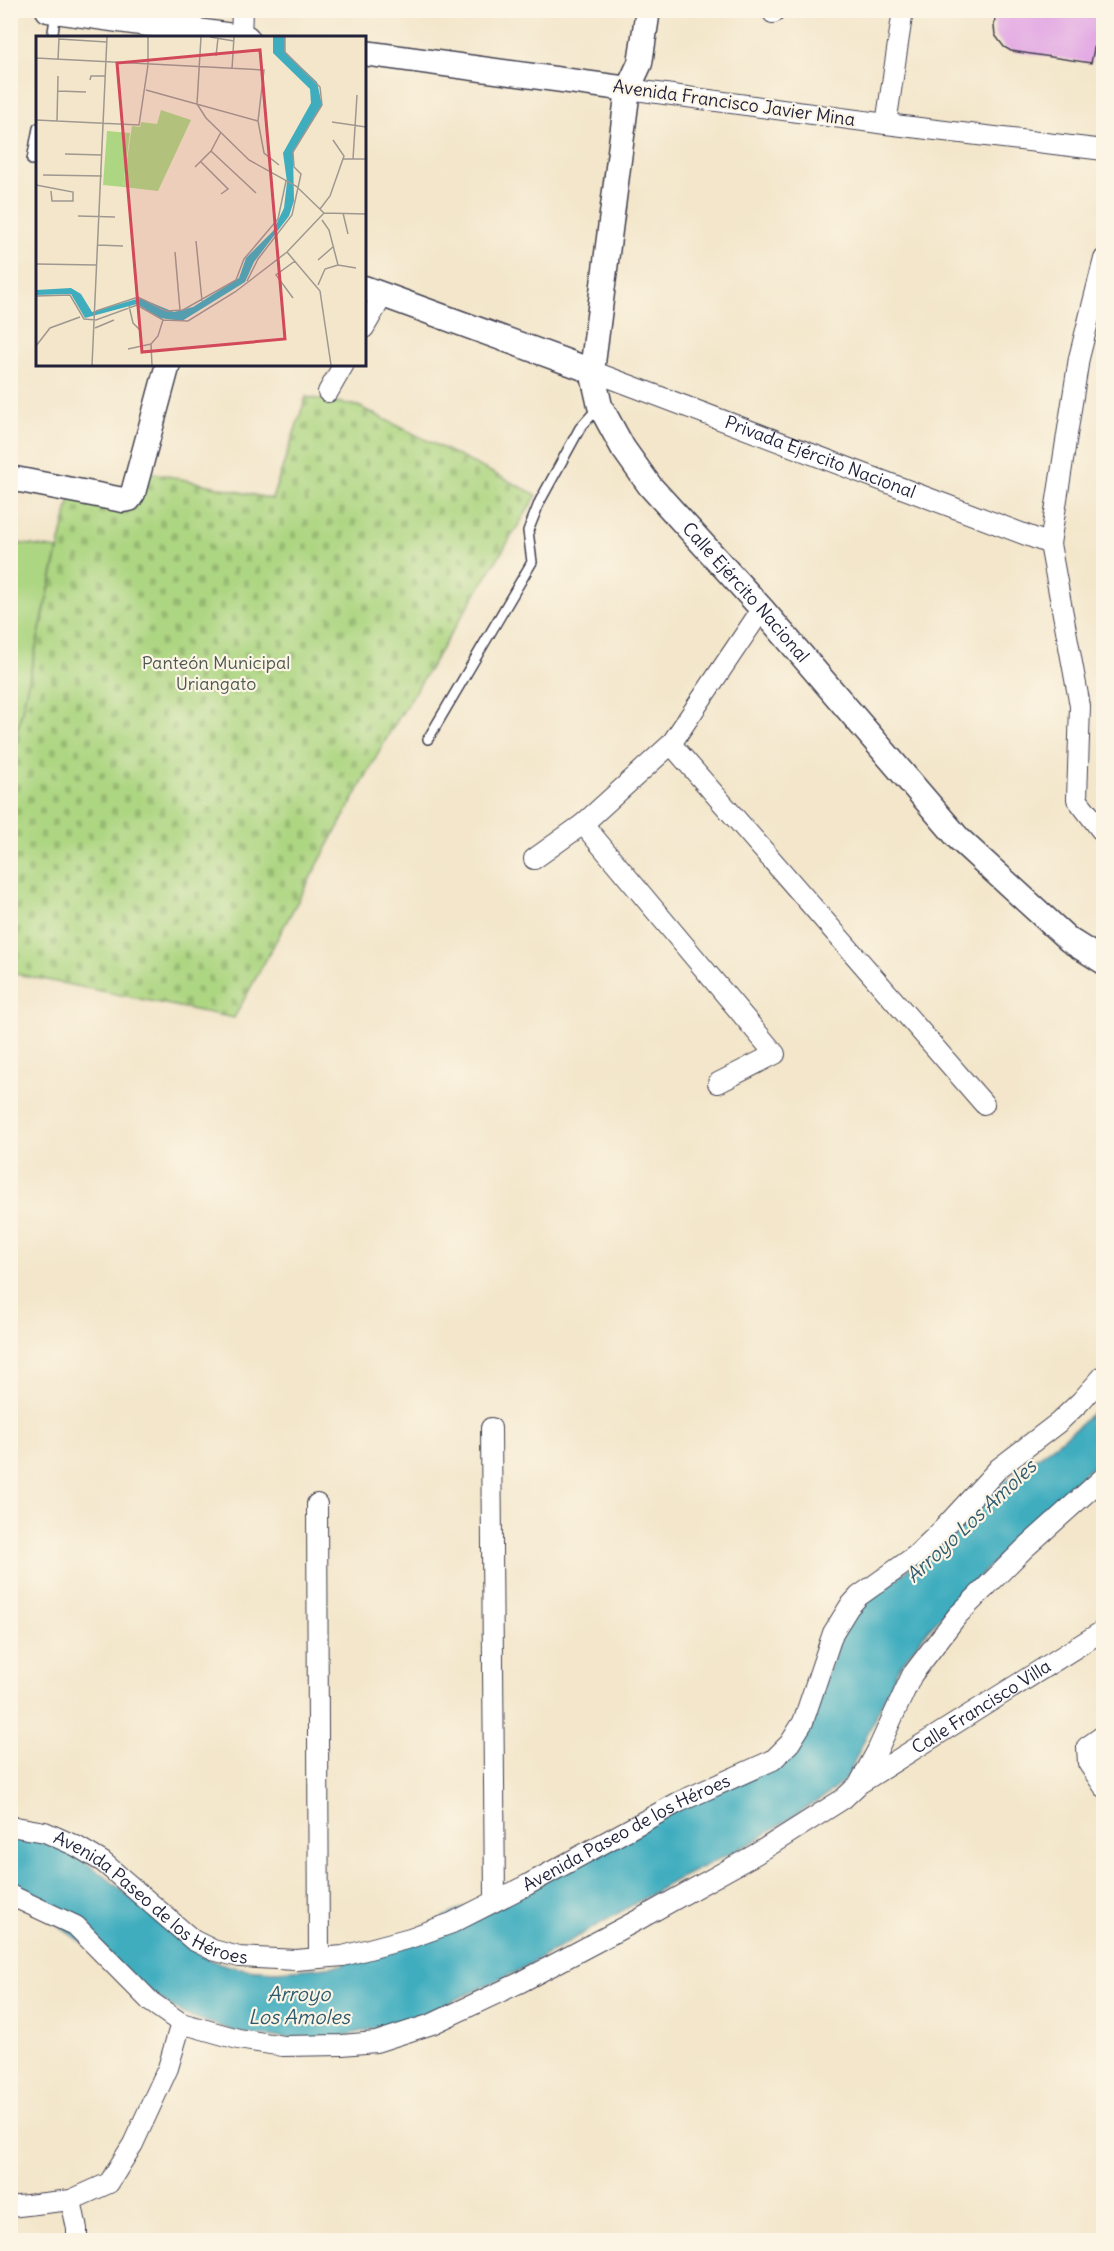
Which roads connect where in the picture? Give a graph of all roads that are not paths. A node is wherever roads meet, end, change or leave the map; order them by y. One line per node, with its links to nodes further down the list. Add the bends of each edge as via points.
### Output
1 (242, 10): 7 (street)
2 (648, 10): 9 (street, via 640,63)
3 (903, 10): 10 (street)
4 (52, 11): 5 (lane); 6 (street)
5 (52, 36)
6 (236, 36)
7 (243, 36)
8 (366, 53): 9 (street, Avenida Francisco Javier Mina)
9 (628, 88): 10 (street, Avenida Francisco Javier Mina); 19 (street)
10 (886, 124): 12 (street, Avenida Francisco Javier Mina)
11 (36, 139): 13 (lane)
12 (1104, 150)
13 (32, 160)
14 (1104, 259): 23 (street, via 1078,358)
15 (374, 291): 16 (street); 19 (street)
16 (366, 321)
17 (167, 366): 22 (street, via 129,499)
18 (343, 366): 20 (street)
19 (592, 371): 21 (street, Calle Ejército Nacional); 23 (street, Privada Ejército Nacional)
20 (328, 392)
21 (600, 406): 24 (street, Calle Ejército Nacional, via 622,448 650,486); 25 (lane, via 580,428 540,501 528,531 532,562)
22 (10, 478)
23 (1050, 544): 28 (street, via 1080,706 1077,799)
24 (762, 609): 26 (street); 30 (street, Calle Ejército Nacional, via 959,839 1069,940)
25 (428, 739)
26 (671, 744): 27 (street); 32 (street)
27 (583, 824): 29 (street); 31 (street, via 775,1054)
28 (1104, 834)
29 (534, 860)
30 (1104, 962)
31 (718, 1083)
32 (984, 1104)
33 (1104, 1375): 43 (street, Avenida Paseo de los Héroes, via 1059,1422 999,1468 915,1556 849,1607 833,1633 803,1722 773,1760 688,1797)
34 (490, 1428): 43 (street)
35 (1104, 1477): 39 (street, via 957,1616 912,1675)
36 (317, 1504): 44 (street)
37 (1104, 1630): 39 (street, Calle Francisco Villa)
38 (1104, 1735): 40 (street, via 1087,1748 1088,1763)
39 (859, 1784): 45 (street, via 821,1815 636,1921 521,1982 404,2034 376,2042 283,2046 238,2039)
40 (1104, 1787)
41 (10, 1826): 44 (street, Avenida Paseo de los Héroes, via 45,1832 85,1851 193,1940 213,1950 239,1957)
42 (10, 1896): 45 (street, via 76,1926 151,2002)
43 (495, 1900): 44 (street, Avenida Paseo de los Héroes, via 452,1923 410,1938 343,1956)
44 (319, 1958)
45 (181, 2023): 46 (street, via 168,2068 133,2144 109,2183)
46 (71, 2200): 47 (street); 48 (street)
47 (10, 2207)
48 (77, 2241)

